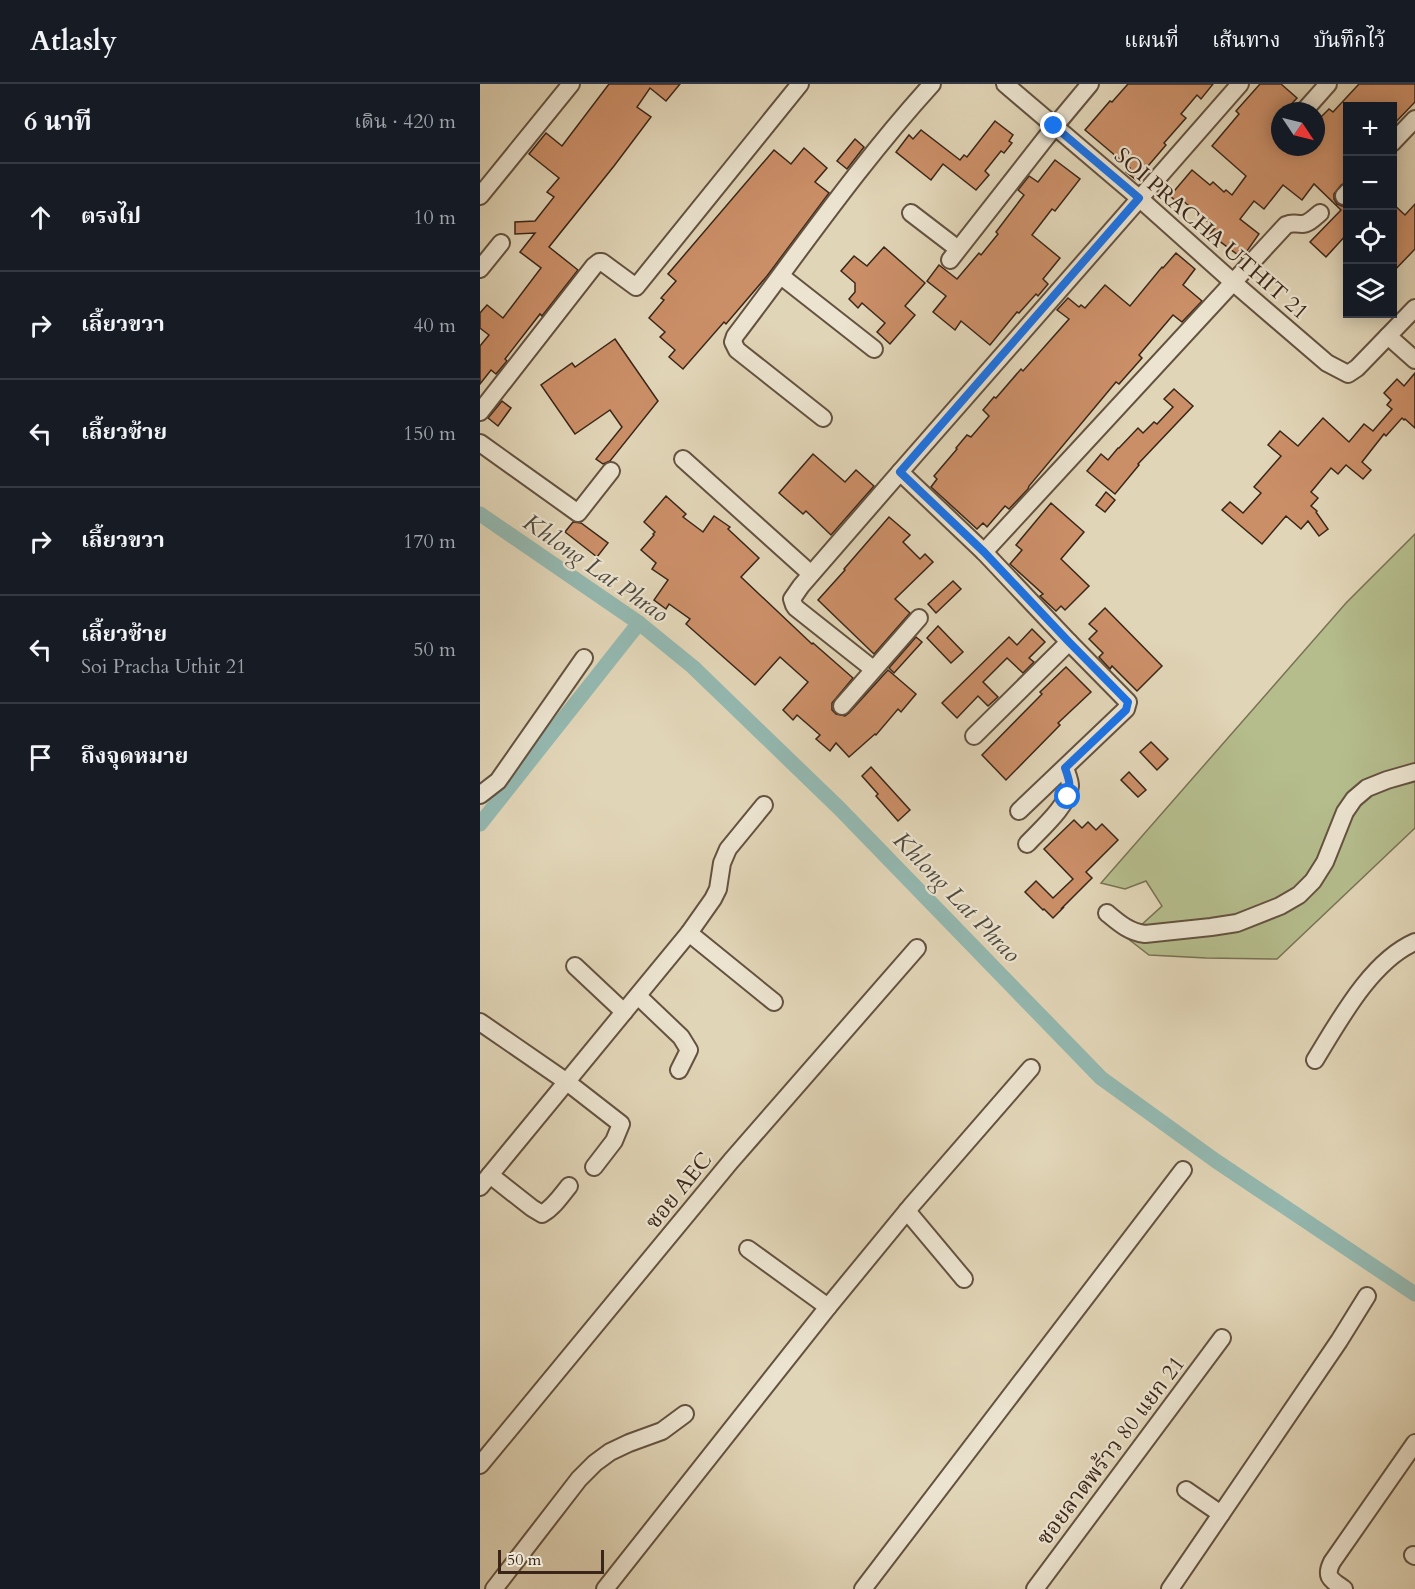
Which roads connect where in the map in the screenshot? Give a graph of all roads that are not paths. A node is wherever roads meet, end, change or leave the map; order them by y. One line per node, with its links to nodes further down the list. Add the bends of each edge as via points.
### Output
1 (571, 84): 12 (street)
2 (800, 84): 24 (street, via 636,287 602,262 594,266)
3 (932, 84): 18 (street, via 842,193)
4 (1005, 84): 10 (street, SOI PRACHA UTHIT 21)
5 (1090, 84): 10 (street)
6 (1240, 84): 13 (street)
7 (1328, 84): 8 (street)
8 (1312, 102)
9 (1415, 119): 11 (street)
10 (1054, 126): 13 (street, SOI PRACHA UTHIT 21); 14 (street, via 954,255)
11 (1397, 138)
12 (480, 196)
13 (1139, 198): 19 (street, SOI PRACHA UTHIT 21); 29 (street)
14 (911, 213)
15 (1320, 213): 19 (street, via 1304,225 1286,225)
16 (501, 243): 17 (street)
17 (480, 269)
18 (781, 276): 22 (street); 25 (street, via 733,342 737,350)
19 (1234, 283): 21 (street, SOI PRACHA UTHIT 21, via 1327,363 1348,374); 30 (street)
20 (1415, 308): 21 (street, SOI PRACHA UTHIT 21)
21 (1388, 336): 23 (street)
22 (874, 349)
23 (1415, 360)
24 (480, 412)
25 (823, 418)
26 (480, 443): 28 (street, via 578,513)
27 (683, 459): 31 (street)
28 (611, 471)
29 (900, 472): 30 (street); 31 (street)
30 (984, 552): 33 (street)
31 (811, 574): 35 (street, via 794,595 794,605)
32 (920, 618): 35 (street)
33 (1069, 642): 37 (street); 38 (street, via 1125,698 1128,706)
34 (584, 658): 40 (street, via 498,781)
35 (873, 669): 36 (street)
36 (842, 706)
37 (974, 736)
38 (1065, 768): 42 (street); 43 (street, via 1070,782 1068,797)
39 (1415, 772): 44 (street, via 1367,788 1354,799 1313,881 1280,906 1238,923 1145,934 1125,927)
40 (480, 795)
41 (764, 805): 45 (street, via 728,849 718,889)
42 (1019, 811)
43 (1027, 844)
44 (1107, 913)
45 (689, 933): 49 (street); 50 (street)
46 (1415, 942): 53 (street, via 1403,947 1366,983)
47 (917, 948): 69 (street, ซอย AEC, via 731,1161)
48 (576, 966): 51 (street)
49 (638, 996): 51 (street); 55 (street, via 681,1036 688,1050)
50 (774, 1002)
51 (624, 1012): 56 (street)
52 (480, 1022): 56 (street)
53 (1315, 1060)
54 (1031, 1068): 61 (street)
55 (679, 1070)
56 (567, 1082): 57 (street, via 621,1124 614,1141); 59 (street)
57 (594, 1167)
58 (1184, 1170): 74 (street)
59 (485, 1181): 60 (street, via 542,1214)
60 (569, 1186)
61 (907, 1211): 63 (street); 65 (street)
62 (748, 1249): 65 (street)
63 (964, 1279)
64 (1367, 1296): 71 (street)
65 (828, 1307): 73 (street)
66 (1222, 1338): 75 (street, ซอยลาดพร้าว 80 แยก 21)
67 (685, 1414): 72 (street, via 662,1431 610,1452 595,1463)
68 (1415, 1443): 77 (street, via 1332,1562 1328,1575)
69 (480, 1465)
70 (1186, 1490): 71 (street)
71 (1221, 1514): 76 (street)
72 (494, 1589)
73 (606, 1589)
74 (863, 1589)
75 (1035, 1589)
76 (1170, 1589)
77 (1344, 1589)

